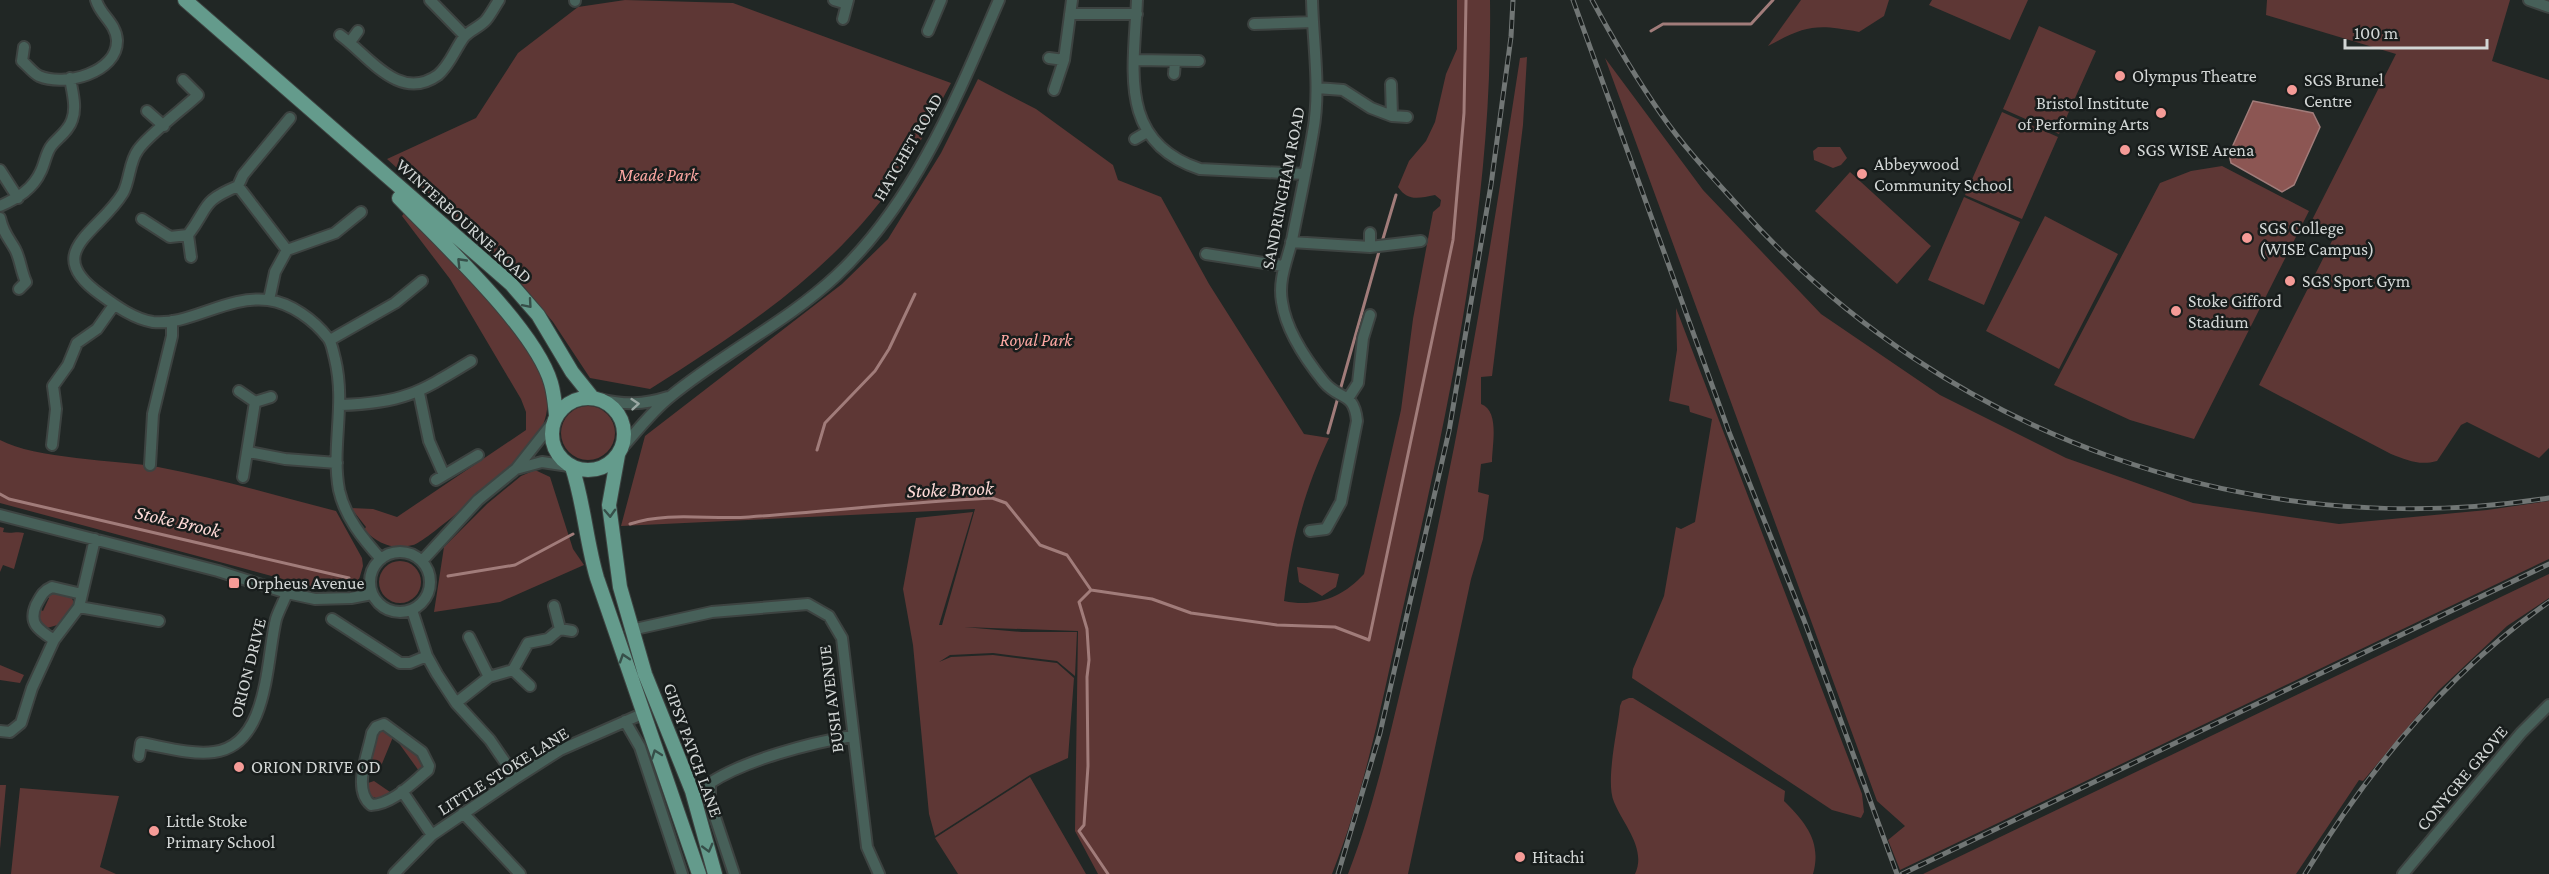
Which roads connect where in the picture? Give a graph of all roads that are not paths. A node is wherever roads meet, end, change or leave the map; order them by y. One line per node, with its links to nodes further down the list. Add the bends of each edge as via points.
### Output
1 (96, 0): 32 (street, via 113,24 117,41 112,58 96,71)
2 (185, 0): 44 (main road, WINTERBOURNE ROAD)
3 (430, 0): 23 (street)
4 (499, 0): 23 (street, via 486,20)
5 (834, 0): 12 (street)
6 (928, 0): 13 (street)
7 (999, 0): 72 (street, HATCHET ROAD, via 940,131 911,182 878,228 836,276)
8 (1072, 0): 15 (street)
9 (1137, 0): 16 (street)
10 (1312, 0): 18 (street, SANDRINGHAM ROAD)
11 (2529, 0): 14 (street)
12 (848, 2): 17 (street)
13 (940, 2): 21 (street)
14 (2549, 7)
15 (1070, 14): 16 (street); 27 (street)
16 (1137, 14): 28 (street)
17 (843, 19)
18 (1313, 22): 19 (street); 35 (street, SANDRINGHAM ROAD)
19 (1254, 24)
20 (358, 31): 24 (street)
21 (928, 31)
22 (340, 35): 24 (street)
23 (465, 36): 24 (street, via 437,75 416,83 397,81 382,73)
24 (350, 42)
25 (24, 47): 32 (street, via 22,61 38,76)
26 (1049, 58): 27 (street)
27 (1064, 60): 36 (street)
28 (1134, 60): 30 (street); 42 (street, via 1135,104)
29 (1199, 61): 30 (street)
30 (1175, 62): 31 (street)
31 (1174, 74)
32 (70, 78): 48 (street, via 73,119 50,147 32,186)
33 (183, 80): 41 (street, via 198,95)
34 (1391, 84): 38 (street)
35 (1317, 88): 38 (street, via 1342,90); 46 (street, SANDRINGHAM ROAD)
36 (1054, 90)
37 (147, 111): 41 (street)
38 (1392, 116): 39 (street)
39 (1407, 117)
40 (290, 118): 47 (street)
41 (164, 126): 65 (street, via 137,150 123,193 76,248 74,267 80,281)
42 (1147, 132): 43 (street); 46 (street, via 1168,154 1200,169)
43 (1135, 139)
44 (344, 140): 75 (main road, WINTERBOURNE ROAD, one-way to 75, via 511,284 538,315 572,372); 78 (main road, WINTERBOURNE ROAD, one-way to 44, via 551,384 525,337 492,295)
45 (0, 170): 48 (street)
46 (1305, 174): 56 (street, SANDRINGHAM ROAD)
47 (238, 186): 54 (street, via 214,196); 58 (street)
48 (18, 198): 49 (street)
49 (0, 206)
50 (361, 212): 58 (street, via 335,233)
51 (0, 218): 63 (street)
52 (142, 219): 54 (street, via 170,237)
53 (1370, 233): 57 (street)
54 (188, 235): 60 (street)
55 (1421, 241): 57 (street)
56 (1292, 242): 57 (street); 61 (street, SANDRINGHAM ROAD)
57 (1370, 247)
58 (287, 250): 64 (street, via 275,272)
59 (1206, 254): 61 (street)
60 (191, 257)
61 (1283, 266): 74 (street, SANDRINGHAM ROAD, via 1282,306 1294,336 1325,383)
62 (422, 281): 68 (street, via 395,303)
63 (27, 285)
64 (269, 300): 67 (street, via 243,300); 68 (street, via 312,320)
65 (114, 305): 67 (street, via 153,322); 79 (street, via 96,329 77,343 53,386 56,409 48,433)
66 (1370, 315): 74 (street, via 1358,383)
67 (172, 321): 84 (street, via 172,336 153,414)
68 (330, 340): 77 (street)
69 (471, 361): 71 (street)
70 (239, 391): 76 (street)
71 (418, 393): 77 (street, via 381,404); 82 (street, via 440,477)
72 (671, 396): 75 (street, HATCHET ROAD, one-way to 72, via 638,404); 81 (street, HATCHET ROAD)
73 (271, 397): 76 (street)
74 (1349, 397): 89 (street, via 1356,409 1356,434 1341,502 1329,533)
75 (596, 398): 78 (main road, via 566,404); 81 (main road, via 609,403 621,416 625,429)
76 (255, 402): 80 (street)
77 (341, 405): 83 (street)
78 (555, 418): 85 (main road, via 555,449); 86 (street)
79 (52, 445)
80 (249, 452): 83 (street); 87 (street)
81 (620, 452): 85 (main road, via 605,466 589,470); 102 (main road, GIPSY PATCH LANE, one-way to 102, via 609,505 620,587)
82 (478, 455)
83 (337, 462): 91 (street, via 340,491 349,517)
84 (150, 465)
85 (571, 466): 86 (street, via 542,462); 104 (main road, GIPSY PATCH LANE, via 581,494 586,540)
86 (516, 469): 92 (street, via 478,501)
87 (243, 477)
88 (0, 515): 90 (street)
89 (1310, 531)
90 (95, 539): 93 (street); 94 (street)
91 (381, 559): 92 (street, via 398,552); 95 (street, via 370,579)
92 (422, 561): 98 (street, via 430,584 423,601)
93 (287, 593): 95 (street, via 315,599); 118 (street, ORION DRIVE, via 277,618 257,717 243,739 213,752 141,743)
94 (82, 594): 97 (street); 106 (street, via 52,587 41,594 33,620 37,628)
95 (372, 594): 98 (street, via 392,611)
96 (554, 606): 101 (street)
97 (79, 607): 100 (street); 106 (street)
98 (412, 610): 107 (street)
99 (332, 619): 107 (street, via 400,663)
100 (159, 621)
101 (560, 629): 103 (street); 108 (street, via 548,639 528,644)
102 (631, 630): 104 (main road); 109 (main road, GIPSY PATCH LANE); 117 (street, BUSH AVENUE, via 712,612 808,604 829,616 842,638)
103 (572, 631)
104 (615, 632): 114 (main road, GIPSY PATCH LANE, one-way to 104)
105 (469, 637): 110 (street)
106 (54, 640): 116 (street, via 21,723 10,732)
107 (427, 656): 112 (street)
108 (513, 670): 110 (street); 111 (street)
109 (645, 674): 114 (main road, GIPSY PATCH LANE, via 651,706); 127 (main road, GIPSY PATCH LANE, one-way to 127, via 692,790)
110 (489, 677): 112 (street)
111 (530, 686)
112 (456, 703): 119 (street)
113 (2549, 705): 130 (street, CONYGRE GROVE)
114 (642, 714): 115 (street, LITTLE STOKE LANE); 126 (main road, GIPSY PATCH LANE, one-way to 114)
115 (625, 721): 119 (street, LITTLE STOKE LANE, via 560,750); 125 (street, via 640,747)
116 (0, 731)
117 (852, 736): 128 (street, via 818,742 725,773 710,783 710,802); 129 (street, BUSH AVENUE, via 867,847)
118 (139, 756)
119 (516, 778): 121 (street, LITTLE STOKE LANE)
120 (402, 791): 120 (street, via 382,804 372,805 364,799 361,789 372,733 384,724 429,761 428,770); 122 (street)
121 (463, 813): 122 (street, LITTLE STOKE LANE); 124 (street)
122 (432, 835): 123 (street, LITTLE STOKE LANE)
123 (394, 874)
124 (520, 874)
125 (682, 874)
126 (699, 874)
127 (715, 874)
128 (734, 874)
129 (879, 874)
130 (2403, 874)

